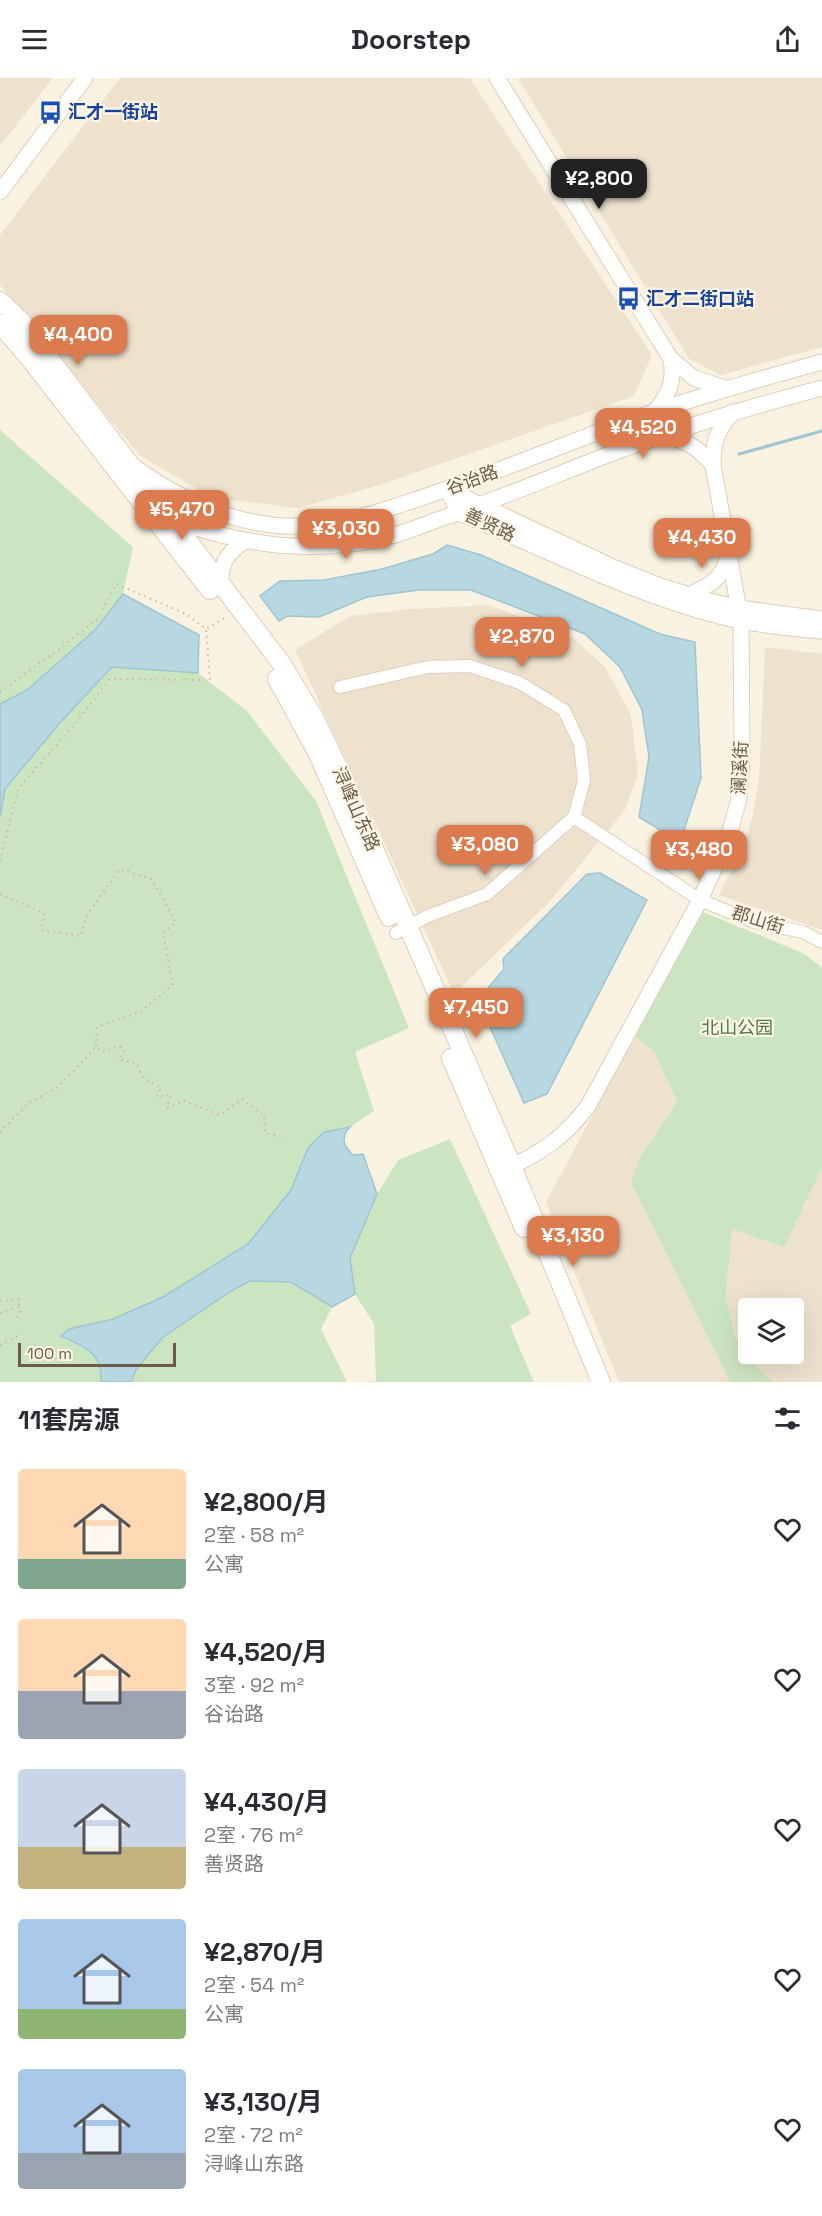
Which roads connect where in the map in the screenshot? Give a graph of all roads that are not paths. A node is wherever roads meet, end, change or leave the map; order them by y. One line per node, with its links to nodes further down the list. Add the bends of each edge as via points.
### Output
1 (85, 78): 3 (street)
2 (497, 78): 6 (street)
3 (0, 192)
4 (0, 301): 13 (main road, 浔峰山东路, via 21,321)
5 (0, 324): 22 (main road, 浔峰山东路, via 147,511)
6 (671, 359): 9 (street, via 694,378); 11 (street, via 671,387)
7 (822, 362): 9 (street, 谷诒路)
8 (822, 388): 10 (street, 谷诒路)
9 (726, 389): 11 (street, 谷诒路)
10 (733, 412): 12 (street, 谷诒路); 14 (street, 澜溪街, via 716,435)
11 (653, 413): 15 (street, 谷诒路)
12 (657, 437): 14 (street, via 684,441); 16 (street, 谷诒路)
13 (126, 460): 18 (street, 谷诒路); 22 (main road, 浔峰山东路)
14 (713, 465): 25 (street, 澜溪街)
15 (447, 489): 17 (street, 善贤路); 19 (street, 善贤路); 20 (street, 谷诒路, via 320,525 279,525)
16 (518, 490): 17 (street, 谷诒路); 21 (street, via 509,508)
17 (480, 505): 19 (street, 谷诒路); 21 (street, 善贤路)
18 (210, 510): 20 (street, 谷诒路); 22 (street, via 191,511)
19 (459, 513): 24 (street, 谷诒路, via 379,539 352,543 279,546); 28 (street, 善贤路, via 644,591 698,610)
20 (231, 518): 23 (street)
21 (516, 523): 27 (street, 善贤路, via 615,568)
22 (170, 527): 23 (street, 谷诒路); 26 (main road, 浔峰山东路); 34 (main road, 浔峰山东路, via 287,696)
23 (227, 537): 24 (street, 谷诒路)
24 (245, 541): 26 (street, via 225,559)
25 (729, 553): 27 (street, via 721,575); 28 (street, 澜溪街)
26 (222, 585): 34 (main road, 浔峰山东路, via 281,663 314,717 338,765)
27 (689, 595): 28 (street, 善贤路)
28 (740, 615): 29 (street, 善贤路); 30 (street, 善贤路); 33 (street, 澜溪街, via 739,799 728,838)
29 (822, 619)
30 (822, 631)
31 (340, 687): 32 (street, via 428,667 470,666 520,683 564,710 580,744 584,781)
32 (574, 817): 33 (street, 郡山街); 34 (street, via 487,894)
33 (700, 900): 35 (street, 郡山街, via 754,922 803,932); 36 (street, 澜溪街, via 588,1106 548,1148)
34 (402, 930): 36 (main road, 浔峰山东路)
35 (822, 942)
36 (506, 1169): 37 (main road, 浔峰山东路); 38 (main road, 浔峰山东路)
37 (588, 1382)
38 (601, 1382)

